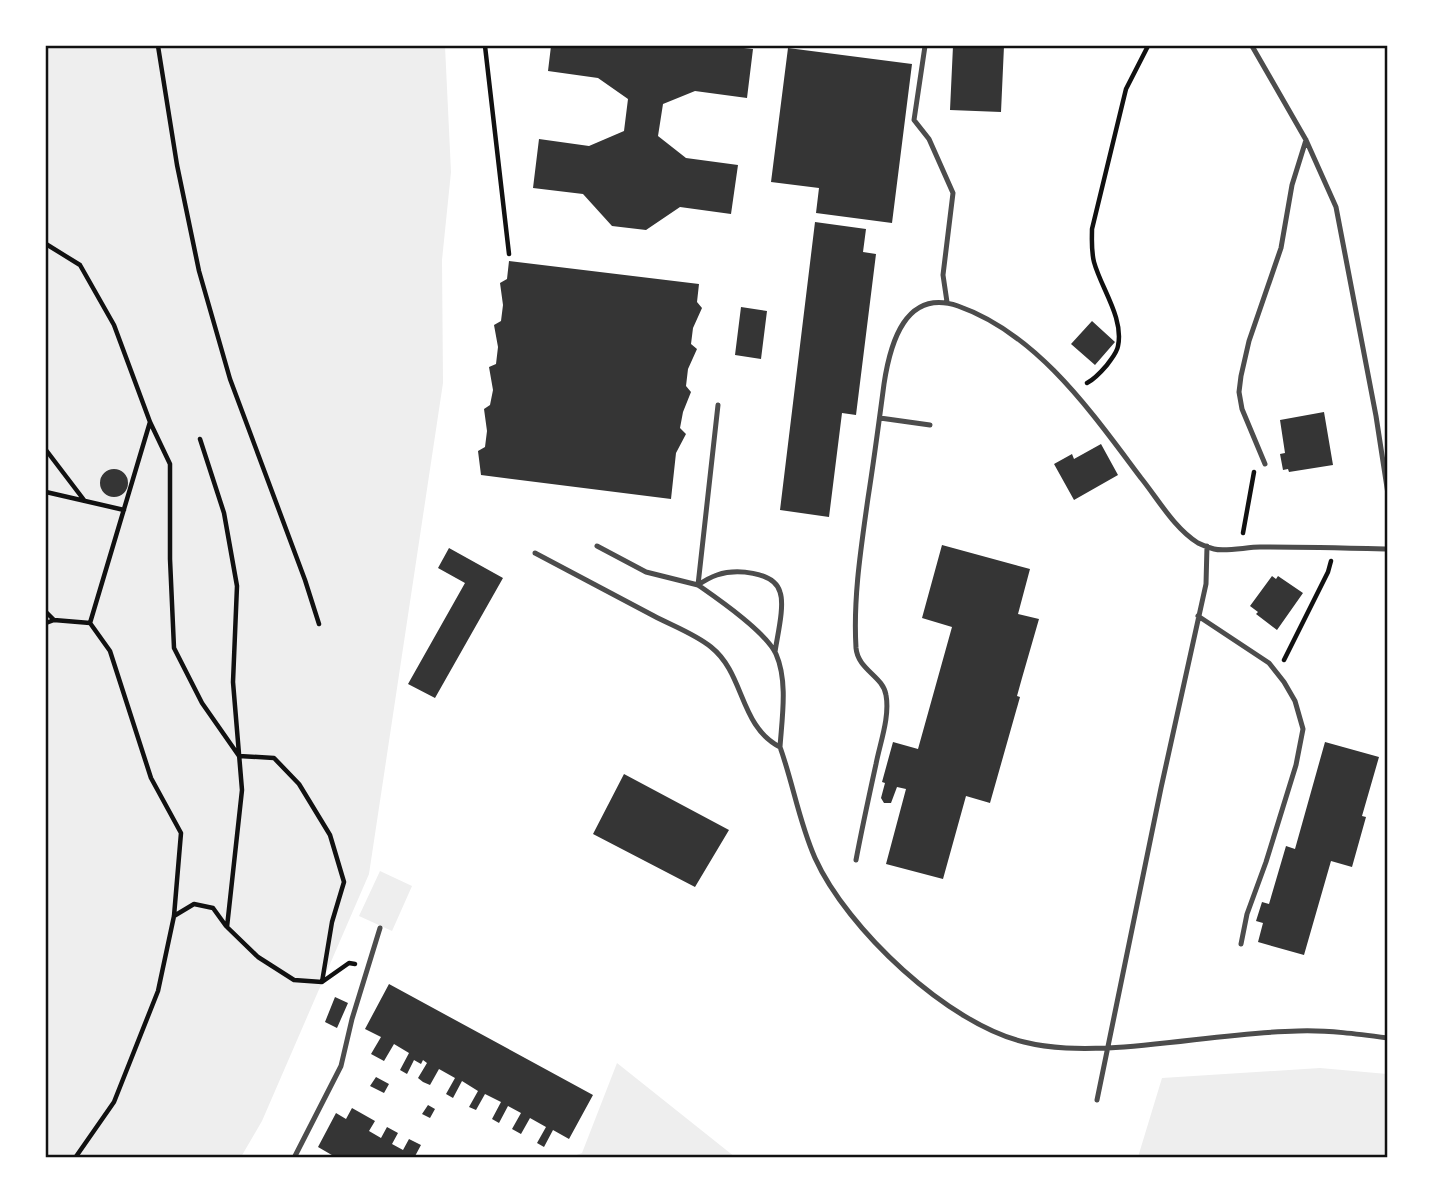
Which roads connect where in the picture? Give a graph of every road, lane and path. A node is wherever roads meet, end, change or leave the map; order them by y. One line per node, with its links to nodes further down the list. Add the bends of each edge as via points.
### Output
1 (158, 46): 35 (path, via 199,271 230,379)
2 (485, 46): 8 (path)
3 (925, 46): 9 (lane, via 914,120 929,139 953,193 943,275)
4 (1148, 46): 10 (path, via 1126,89 1091,248 1114,314 1118,349 1093,381)
5 (1252, 46): 6 (lane)
6 (1306, 140): 17 (lane, via 1292,185 1282,248 1241,376 1242,409); 20 (lane, via 1336,207)
7 (46, 244): 13 (path, via 80,265 114,325)
8 (509, 254)
9 (947, 302): 10 (lane, via 1006,330 1034,351); 12 (lane, via 928,303 899,327)
10 (1070, 391): 24 (lane, via 1181,529)
11 (718, 405): 29 (lane)
12 (880, 418): 14 (lane); 40 (lane, via 858,567 856,652 862,666 886,690 887,699)
13 (150, 422): 22 (path); 39 (path, via 170,464 174,648 202,703)
14 (930, 425)
15 (200, 439): 39 (path, via 219,491 236,574 233,682)
16 (46, 450): 21 (path)
17 (1265, 464)
18 (1254, 472): 25 (path)
19 (46, 492): 21 (path)
20 (1388, 494)
21 (84, 501): 22 (path)
22 (124, 510): 34 (path)
23 (597, 546): 29 (lane, via 646,572)
24 (1207, 546): 25 (lane, via 1216,550); 31 (lane, via 1206,584)
25 (1240, 547): 26 (lane)
26 (1334, 548): 27 (lane); 37 (path, via 1328,572)
27 (1388, 549)
28 (535, 553): 38 (lane, via 712,648 734,676 755,726)
29 (698, 585): 36 (lane, via 740,615); 36 (lane, via 719,574 736,573 774,581 781,594)
30 (46, 612): 32 (path)
31 (1198, 616): 44 (lane, via 1269,663 1295,701 1303,729); 48 (lane)
32 (54, 620): 33 (path); 34 (path)
33 (46, 623)
34 (90, 623): 41 (path, via 110,651 151,778 181,833)
35 (319, 624)
36 (775, 652): 38 (lane, via 781,675)
37 (1282, 664)
38 (780, 747): 48 (lane, via 829,885 872,941 898,966 989,1029 1023,1042 1063,1049)
39 (239, 756): 42 (path, via 242,790); 46 (path, via 274,758 299,784 330,835 344,882)
40 (856, 860)
41 (174, 916): 42 (path, via 194,904 213,908); 50 (path, via 158,992 114,1102)
42 (226, 927): 46 (path, via 258,957 294,980)
43 (380, 928): 45 (lane)
44 (1241, 944)
45 (369, 965): 46 (path, via 349,963); 51 (lane, via 341,1066)
46 (322, 982)
47 (1388, 1038): 48 (lane, via 1297,1031)
48 (1109, 1048): 49 (lane)
49 (1097, 1100)
50 (75, 1157)
51 (294, 1157)

